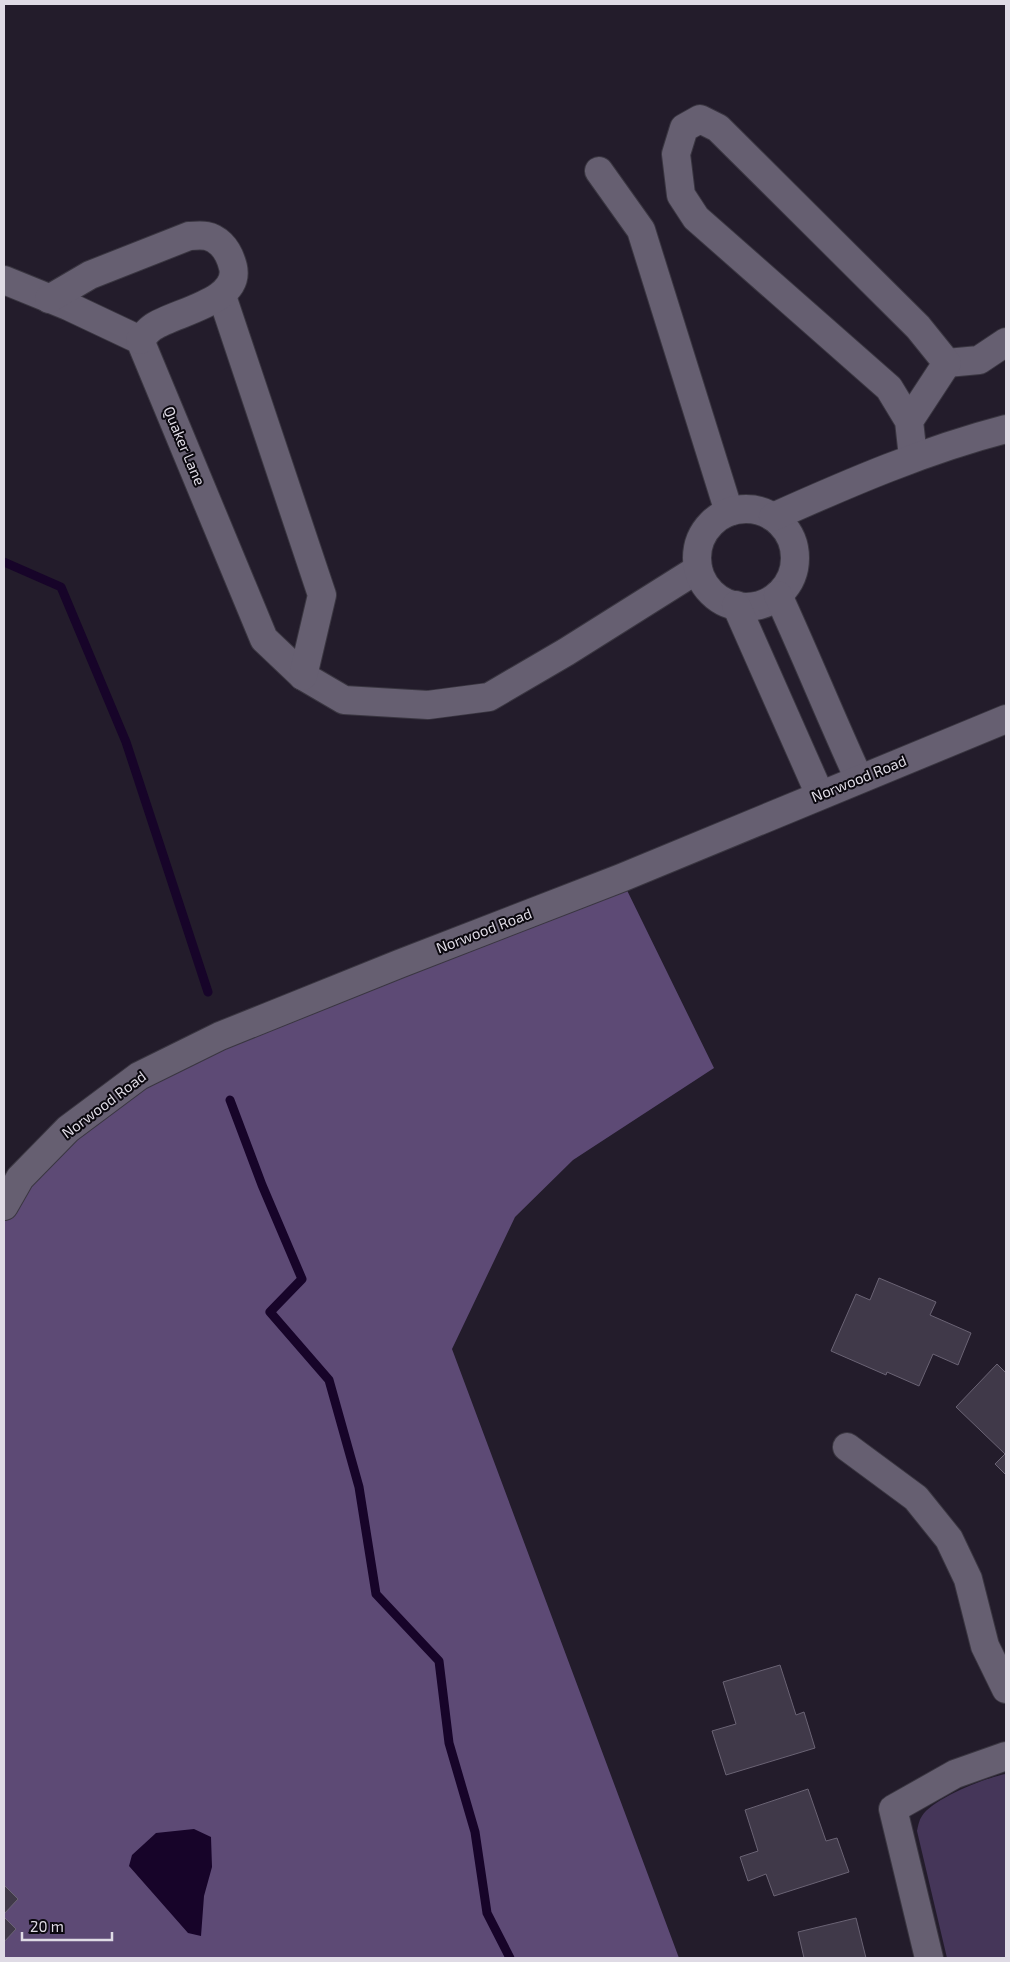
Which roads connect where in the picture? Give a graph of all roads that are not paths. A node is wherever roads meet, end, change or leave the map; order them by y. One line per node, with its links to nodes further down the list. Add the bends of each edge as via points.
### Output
1 (599, 171): 11 (street, via 641,230)
2 (4, 280): 4 (street)
3 (222, 296): 4 (street, via 232,285 235,274 232,263 222,245 203,235 189,236 90,275); 5 (street, via 153,327); 16 (street, via 322,595)
4 (49, 299): 5 (street)
5 (140, 340): 16 (street, Quaker Lane, via 264,639)
6 (1006, 342): 7 (street, via 979,360)
7 (947, 363): 8 (street); 8 (street, via 918,326 718,128 700,119 684,128 676,154 681,195 696,218 889,388)
8 (909, 421): 10 (street)
9 (1006, 429): 10 (street)
10 (913, 457): 12 (street)
11 (729, 512): 12 (street, via 757,510); 13 (street, via 712,523 702,536 697,552)
12 (773, 517): 14 (street, via 785,528 793,543 795,558 793,573)
13 (698, 569): 15 (street, via 715,596); 16 (street, Quaker Lane, via 489,697 428,705 344,700)
14 (778, 595): 15 (street, via 760,605); 18 (street)
15 (736, 605): 19 (street)
16 (303, 676)
17 (1006, 719): 18 (street, Norwood Road)
18 (859, 779): 19 (street, Norwood Road)
19 (820, 795): 20 (street, Norwood Road, via 621,878 220,1036 139,1076 68,1129 20,1178)
20 (4, 1206)
21 (847, 1447): 22 (street, via 916,1498 949,1539 968,1578 985,1646)
22 (1006, 1689)
23 (1006, 1756): 24 (street, via 955,1774 894,1809)
24 (929, 1958)

